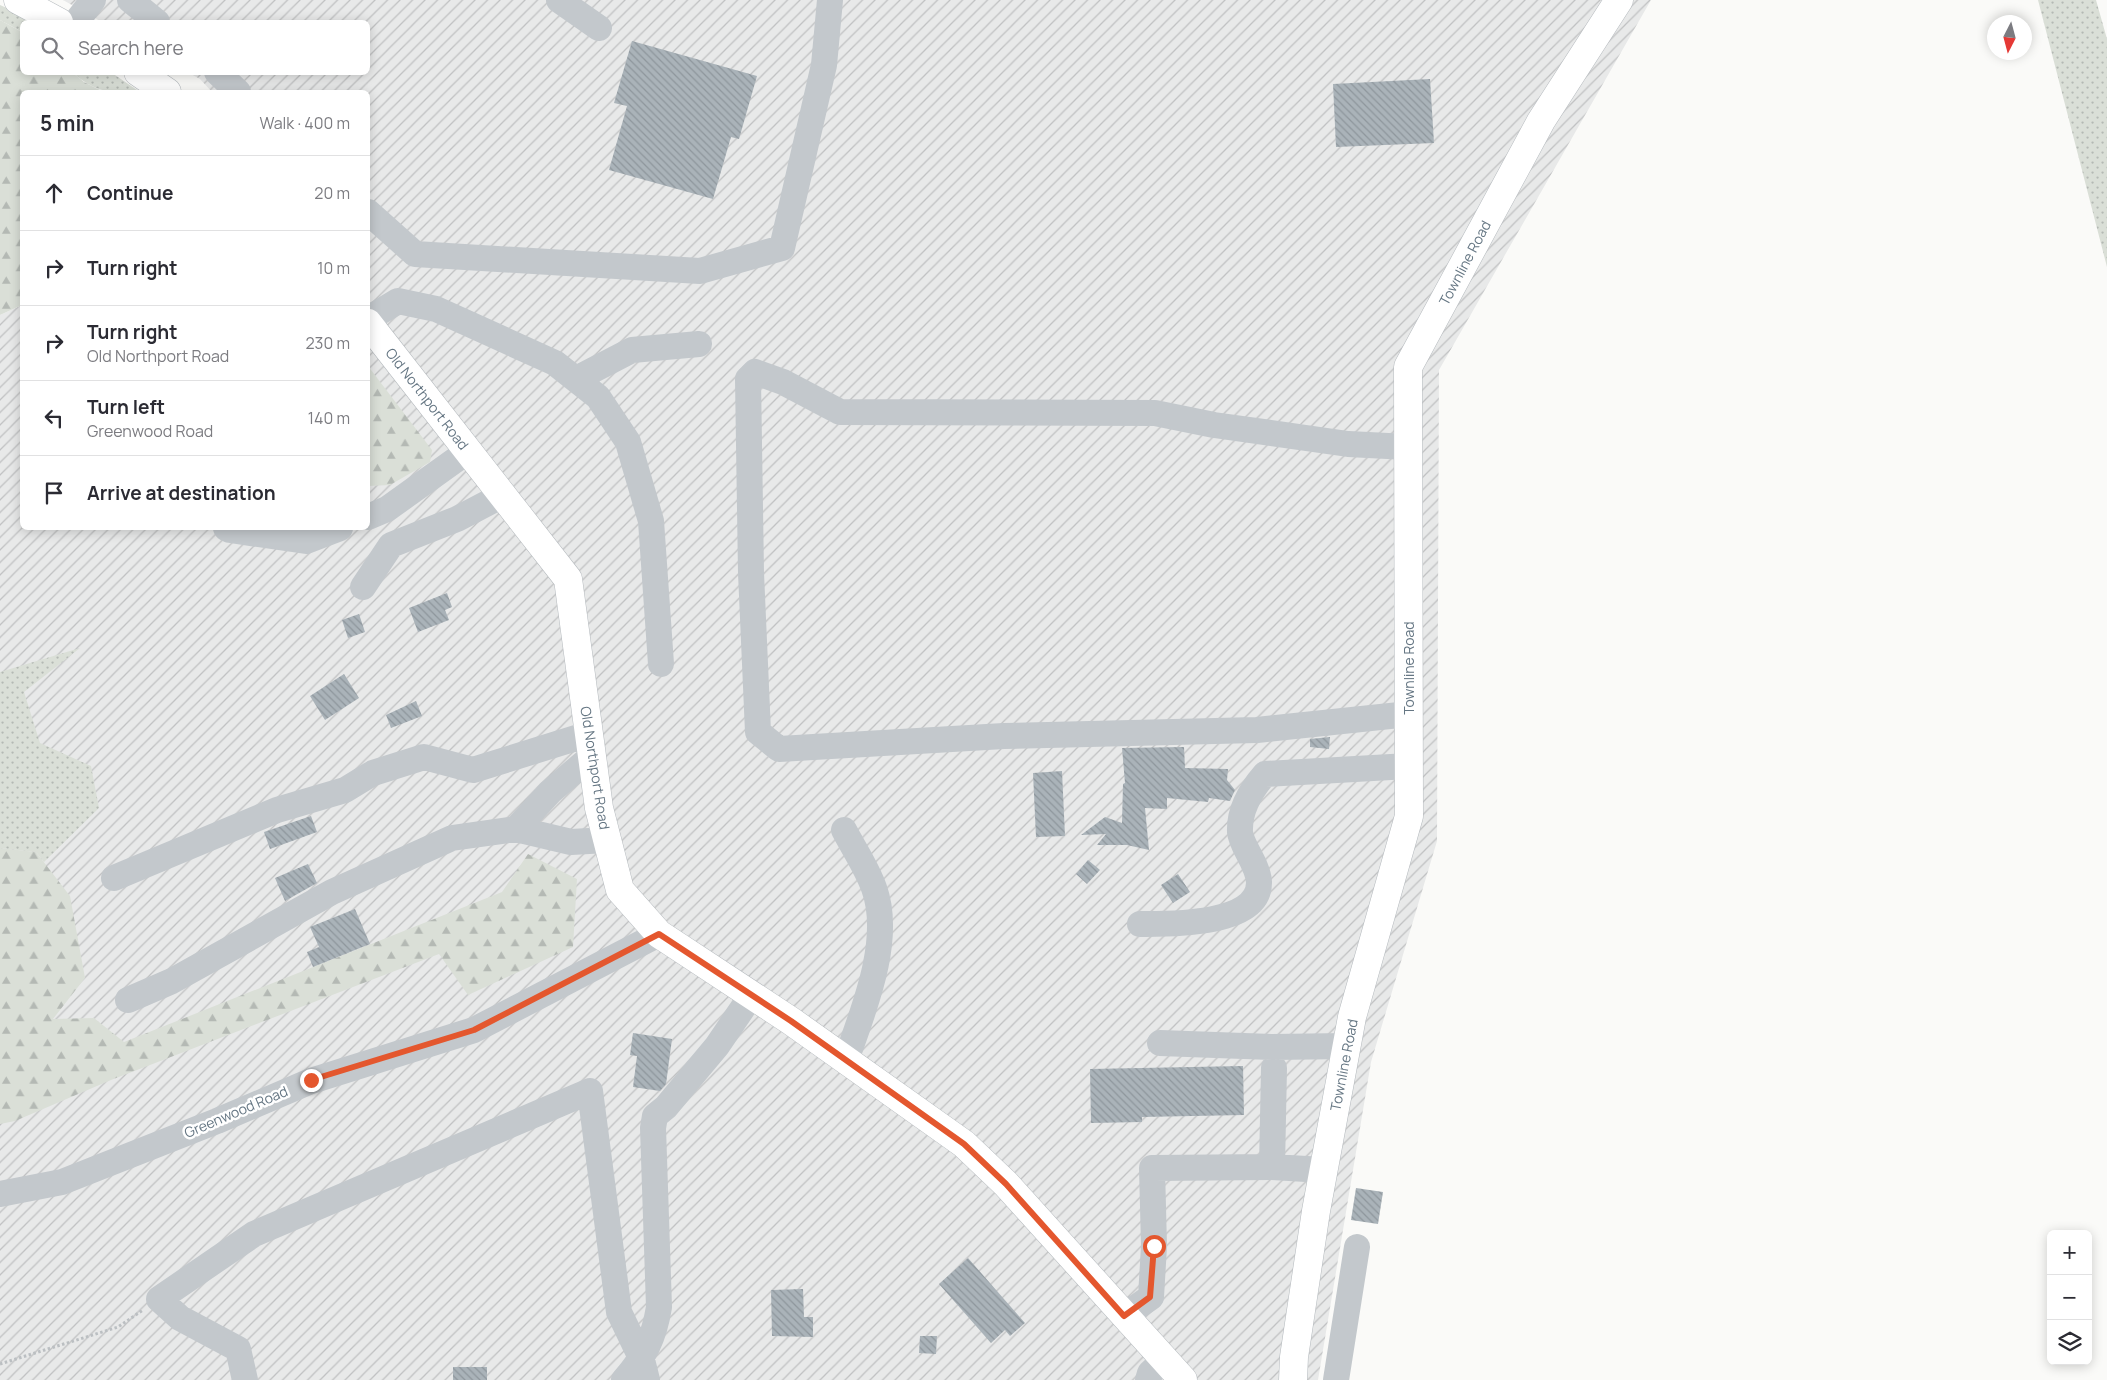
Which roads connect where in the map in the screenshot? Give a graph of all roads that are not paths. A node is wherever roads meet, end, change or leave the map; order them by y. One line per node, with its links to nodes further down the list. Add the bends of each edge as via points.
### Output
1 (18, 0): 7 (main road)
2 (93, 0): 8 (street)
3 (130, 0): 9 (street)
4 (559, 0): 10 (street)
5 (830, 0): 15 (street, via 824,65 782,248 700,271 415,254)
6 (1619, 0): 20 (main road, Townline Road, via 1542,121 1408,367)
7 (55, 20)
8 (78, 20)
9 (155, 20)
10 (599, 28)
11 (142, 75): 13 (main road)
12 (220, 75): 14 (street)
13 (164, 90)
14 (236, 90)
15 (370, 214)
16 (370, 318): 19 (street, via 398,301 436,308 555,363)
17 (370, 326): 21 (main road, Old Northport Road)
18 (700, 344): 19 (street, via 632,350)
19 (576, 380): 27 (street, via 598,397 628,442 651,521)
20 (1408, 447): 28 (main road, Townline Road); 28 (street, via 1339,442 1214,425 1155,413 840,412 783,382 755,372 748,379 758,732 780,749 1004,736 1257,730)
21 (468, 451): 22 (main road, Old Northport Road); 23 (street, via 387,509)
22 (503, 495): 26 (street, via 457,519 391,545); 29 (main road, Old Northport Road, via 568,579)
23 (370, 516)
24 (230, 530): 25 (street, via 306,541)
25 (335, 530)
26 (363, 587)
27 (661, 664)
28 (1409, 714): 30 (main road, Townline Road)
29 (590, 745): 31 (street); 33 (main road, Old Northport Road); 34 (street, via 473,770 424,757 373,773 345,790 277,810)
30 (1409, 766): 35 (street, via 1265,774 1254,786 1244,806 1240,833 1254,862 1259,883 1252,901 1238,911 1216,919 1179,924); 40 (main road, Townline Road, via 1409,816 1352,1017)
31 (516, 829): 33 (street, via 571,842); 38 (street, via 452,838 332,892 172,981)
32 (844, 830): 41 (street, via 875,889 881,929 870,988)
33 (607, 840): 36 (main road, Old Northport Road, via 620,890)
34 (114, 878)
35 (1140, 924)
36 (659, 934): 37 (main road, Old Northport Road); 45 (street, Greenwood Road, via 474,1030 311,1080 62,1182)
37 (751, 996): 41 (main road, Old Northport Road); 48 (street, via 713,1052 655,1116 659,1307)
38 (128, 1000)
39 (1160, 1043): 40 (street)
40 (1347, 1046): 44 (main road, Townline Road)
41 (846, 1060): 47 (main road, Old Northport Road, via 964,1144 1006,1184)
42 (1274, 1068): 43 (street)
43 (1272, 1166): 44 (street); 47 (street, via 1152,1168 1152,1289 1148,1301)
44 (1324, 1170): 53 (main road, Townline Road)
45 (0, 1194)
46 (1358, 1247): 54 (street)
47 (1124, 1316): 49 (main road, Old Northport Road)
48 (644, 1370): 50 (street, via 620,1312 590,1091 254,1234 159,1299 180,1318 238,1349); 51 (street)
49 (1156, 1370): 52 (main road, Old Northport Road)
50 (245, 1380)
51 (624, 1380)
52 (1183, 1380)
53 (1293, 1380)
54 (1336, 1380)

